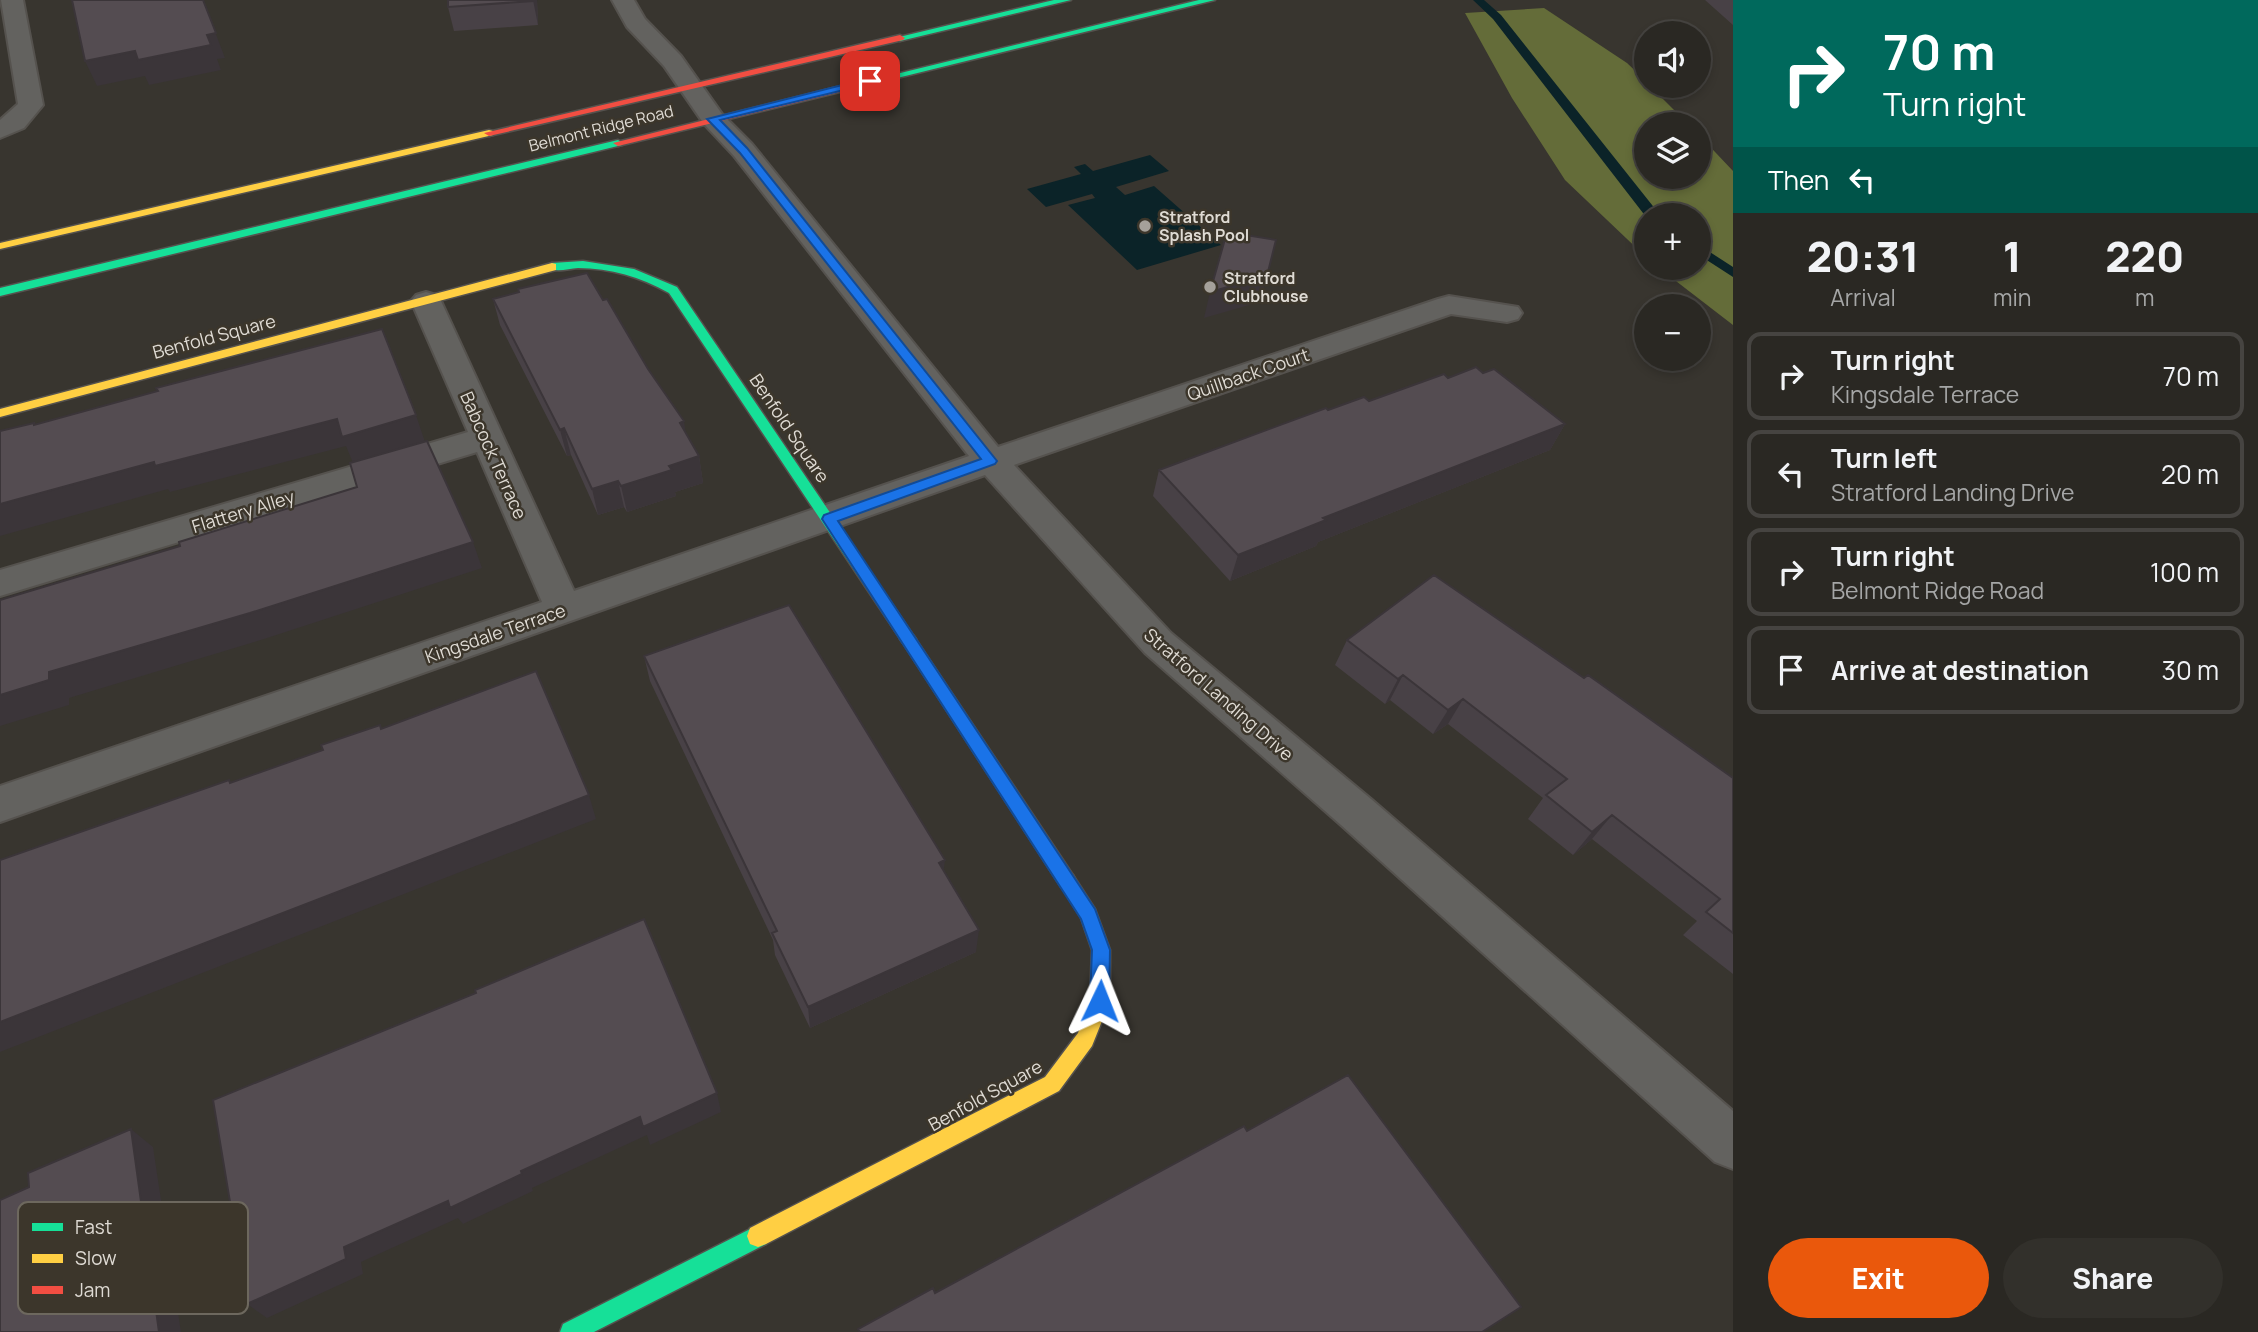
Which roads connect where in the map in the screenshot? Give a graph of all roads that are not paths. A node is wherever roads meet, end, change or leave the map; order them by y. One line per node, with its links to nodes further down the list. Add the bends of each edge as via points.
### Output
1 (12, 0): 7 (street, via 31,105 15,123)
2 (623, 0): 5 (street, Stratford Landing Drive, via 635,23 673,61)
3 (1066, 0): 5 (main road, Belmont Ridge Road)
4 (1210, 0): 6 (main road, Belmont Ridge Road)
5 (690, 89): 6 (street, Stratford Landing Drive); 8 (main road, Belmont Ridge Road)
6 (713, 119): 9 (main road, Belmont Ridge Road); 14 (street, Stratford Landing Drive, via 743,150)
7 (0, 130)
8 (0, 246)
9 (0, 292)
10 (426, 300): 12 (main road, Benfold Square); 13 (street, Babcock Terrace); 15 (main road, Benfold Square, via 555,266 605,265 655,278 673,290)
11 (1507, 313): 14 (street, Quillback Court, via 1449,306)
12 (0, 413)
13 (487, 438): 16 (street, Flattery Alley); 17 (street, Babcock Terrace)
14 (990, 461): 15 (street, Kingsdale Terrace); 19 (street, Stratford Landing Drive, via 1158,643)
15 (829, 519): 17 (street, Kingsdale Terrace); 20 (main road, Benfold Square, via 1089,915 1101,950 1100,1001 1085,1040 1052,1084)
16 (0, 583)
17 (564, 609): 18 (street, Kingsdale Terrace)
18 (0, 804)
19 (1733, 1144)
20 (574, 1331)

